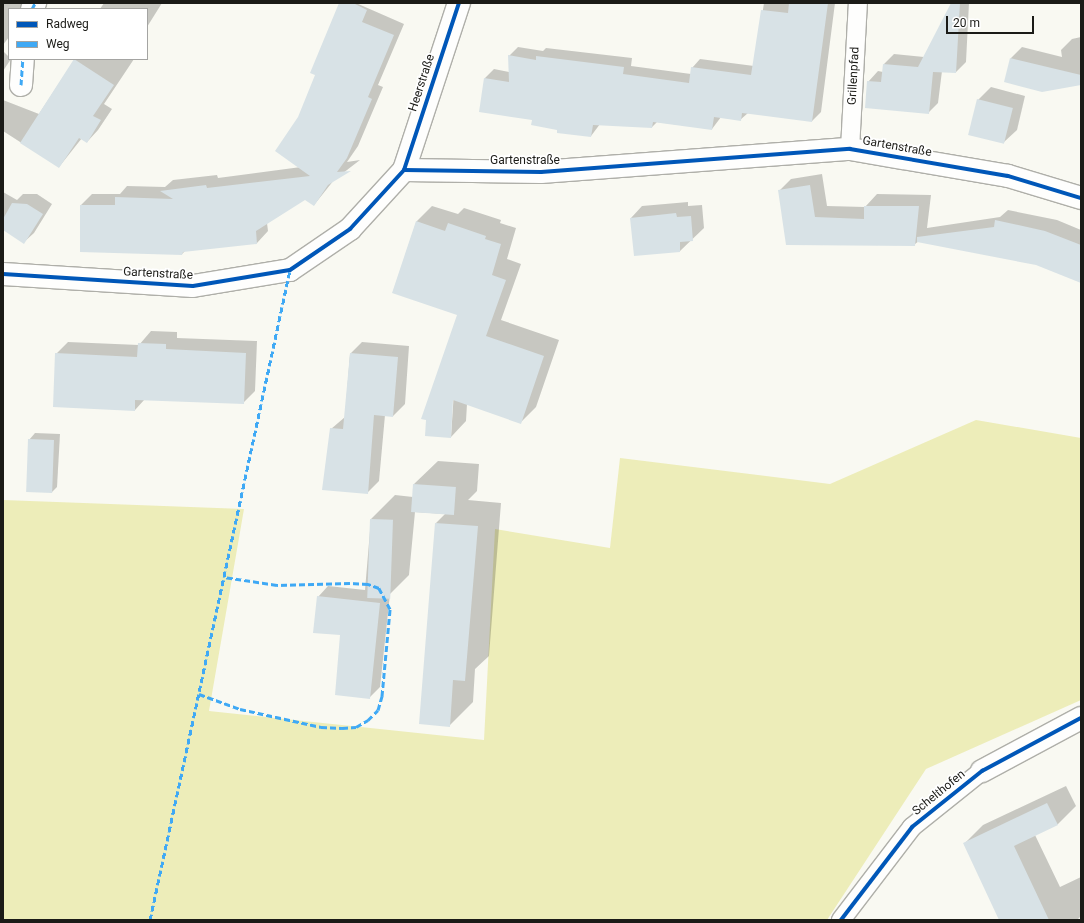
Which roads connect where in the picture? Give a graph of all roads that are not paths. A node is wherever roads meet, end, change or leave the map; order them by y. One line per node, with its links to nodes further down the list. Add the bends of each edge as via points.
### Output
1 (459, 3): 6 (street, Heerstraße)
2 (858, 3): 5 (lane, Grillenpfad)
3 (23, 60): 4 (street)
4 (21, 84)
5 (850, 149): 6 (street, Gartenstraße, via 542,172); 7 (street, Gartenstraße, via 1008,176)
6 (404, 170): 8 (street, Gartenstraße, via 350,229 290,270 193,286)
7 (1081, 198)
8 (3, 274)
9 (1081, 718): 10 (street, Schelthofen)
10 (982, 771): 11 (lane, Schelthofen, via 912,827)
11 (841, 920)

